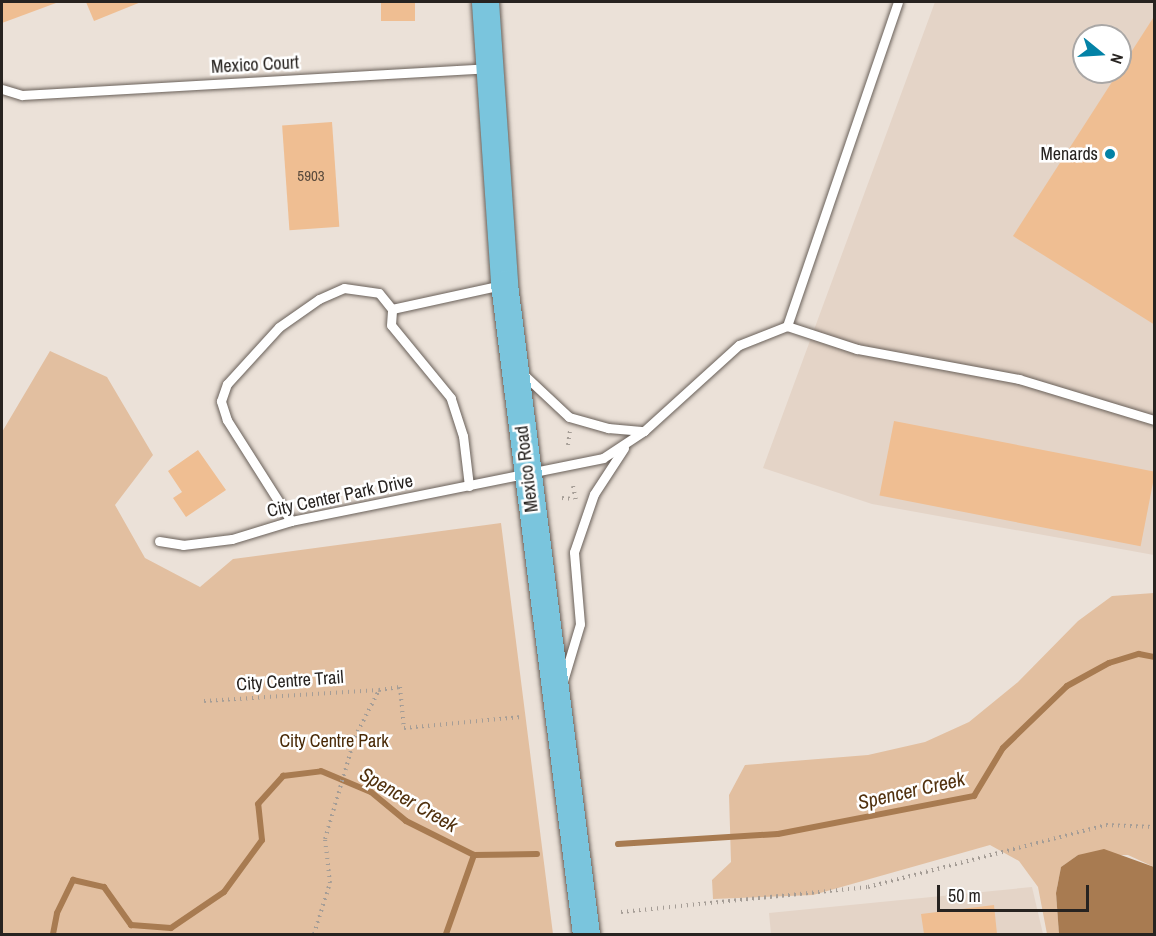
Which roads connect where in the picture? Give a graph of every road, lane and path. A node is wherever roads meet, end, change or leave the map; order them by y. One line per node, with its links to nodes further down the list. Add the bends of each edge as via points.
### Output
1 (484, 2): 3 (main road, Mexico Road)
2 (898, 2): 7 (lane)
3 (489, 68): 4 (lane, Mexico Court, via 22,95); 5 (main road, Mexico Road)
4 (2, 89)
5 (504, 284): 6 (lane); 8 (main road, Mexico Road)
6 (392, 309): 15 (lane, via 391,324 451,398 463,436); 20 (lane, via 379,293 344,288 319,299 279,327 227,384 222,401 227,420)
7 (787, 326): 9 (lane, via 857,349 1019,380); 11 (lane, via 739,345)
8 (515, 365): 11 (lane, via 569,417 608,428); 14 (main road, Mexico Road)
9 (1155, 420)
10 (571, 425): 12 (path)
11 (644, 431): 13 (lane)
12 (568, 445)
13 (624, 447): 14 (lane, City Center Park Drive, via 580,465); 23 (lane, via 594,494 574,552 580,624)
14 (528, 475): 15 (lane, City Center Park Drive); 23 (main road, Mexico Road)
15 (469, 486): 20 (lane, City Center Park Drive)
16 (573, 486): 18 (path)
17 (562, 498): 18 (path)
18 (574, 499): 19 (path)
19 (579, 504)
20 (291, 521): 21 (lane, City Center Park Drive, via 206,544)
21 (159, 541)
22 (379, 690): 24 (path, City Centre Trail); 25 (path, City Centre Trail, via 400,687 404,728); 28 (path, via 355,736 325,839 330,883)
23 (557, 700): 29 (main road, Mexico Road)
24 (204, 701)
25 (521, 717)
26 (1155, 827): 27 (path, via 1106,825 868,887)
27 (621, 912)
28 (314, 934)
29 (586, 934)

